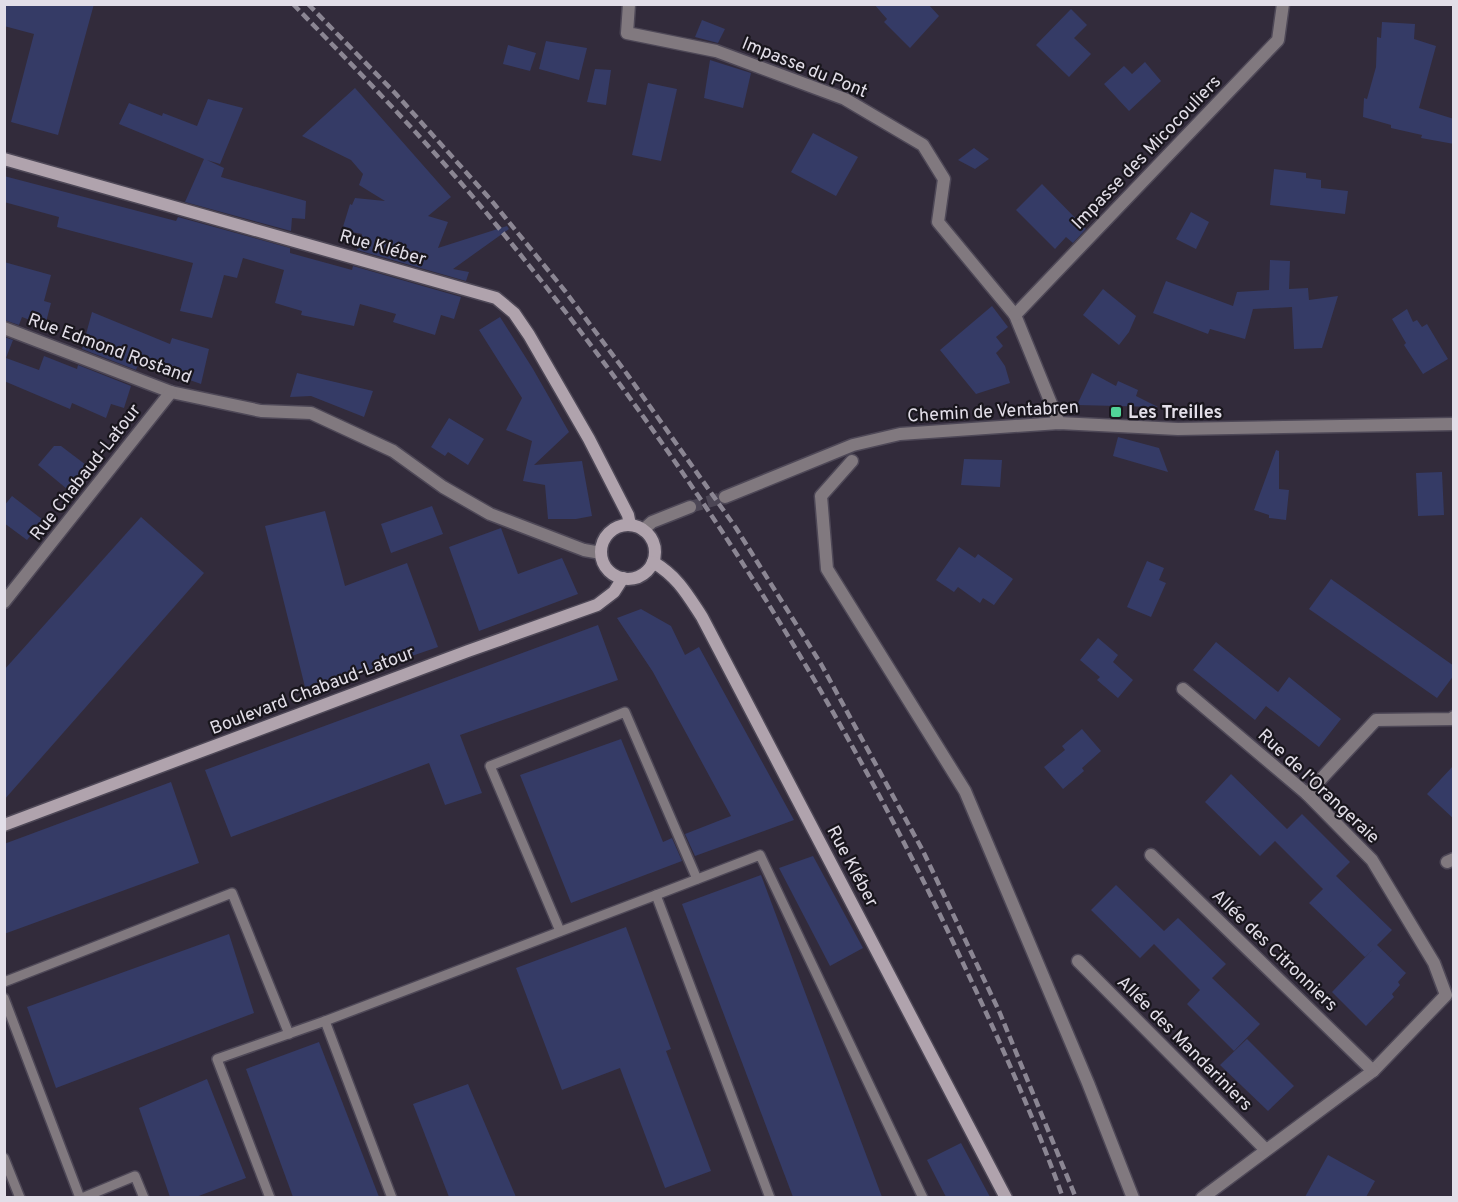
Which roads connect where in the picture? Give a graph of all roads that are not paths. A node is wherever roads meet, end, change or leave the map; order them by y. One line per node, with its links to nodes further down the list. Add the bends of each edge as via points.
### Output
1 (629, 4): 4 (street, Impasse du Pont, via 627,33 716,51 834,94 923,145 944,180 938,222)
2 (1283, 4): 4 (street, Impasse des Micocouliers, via 1278,40)
3 (4, 159): 12 (street, Rue Kléber, via 496,298 514,313 529,335 589,439)
4 (1015, 315): 7 (street, Impasse du Pont)
5 (4, 328): 6 (street, Rue Edmond Rostand)
6 (171, 393): 14 (street, Rue Edmond Rostand, via 261,411 311,414 393,452 490,514); 17 (street, Rue Chabaud-Latour)
7 (1059, 423): 8 (street, Chemin de Ventabren, via 1178,429); 10 (street, Chemin de Ventabren, via 888,437 853,445)
8 (1454, 424)
9 (852, 461): 42 (street, via 821,496 827,569 965,790)
10 (725, 497)
11 (690, 507): 13 (street, via 652,522)
12 (630, 525): 13 (street); 14 (street, via 609,532)
13 (643, 530): 15 (street, via 654,544)
14 (602, 553): 16 (street, via 608,570)
15 (653, 562): 16 (street, via 641,576); 41 (street, Rue Kléber, via 681,583 702,618)
16 (623, 578): 21 (street, Boulevard Chabaud-Latour, via 614,592 597,604)
17 (4, 602)
18 (1183, 689): 20 (street, Rue de l'Orangeraie)
19 (1454, 717): 20 (street, via 1376,720)
20 (1307, 794): 31 (street, Rue de l'Orangeraie, via 1372,860 1434,963 1446,995)
21 (4, 825)
22 (1151, 855): 31 (street, Allée des Citronniers)
23 (697, 879): 24 (lane); 25 (lane, via 625,712 490,766); 40 (lane, via 760,855)
24 (656, 895): 25 (lane); 39 (lane)
25 (561, 931): 29 (lane)
26 (1078, 961): 32 (street, Allée des Mandariniers)
27 (4, 982): 30 (lane, via 232,893)
28 (4, 998): 35 (lane)
29 (325, 1021): 30 (lane); 38 (lane)
30 (289, 1034): 37 (lane, via 217,1059)
31 (1373, 1071): 32 (street, Rue de l'Orangeraie)
32 (1266, 1150): 43 (street, Rue de l'Orangeraie)
33 (4, 1158): 34 (lane)
34 (20, 1197)
35 (81, 1197): 36 (lane, via 135,1176)
36 (144, 1197)
37 (270, 1197)
38 (392, 1197)
39 (770, 1197)
40 (923, 1197)
41 (1006, 1197)
42 (1133, 1197)
43 (1202, 1197)

